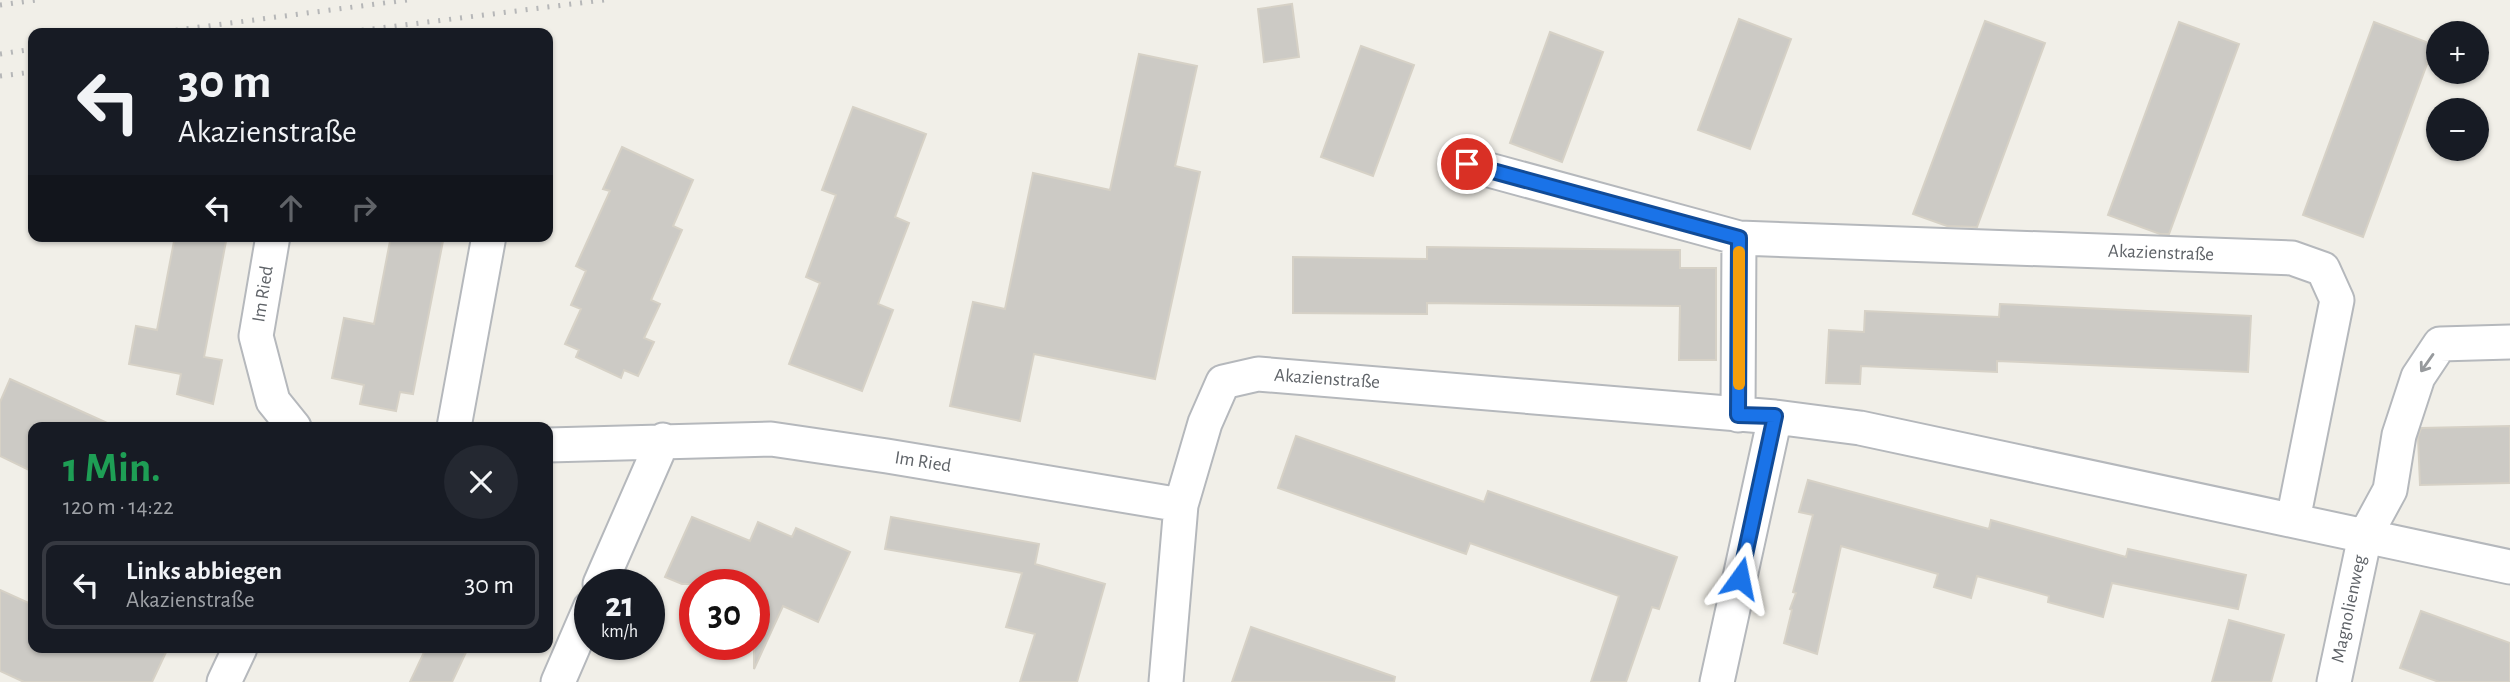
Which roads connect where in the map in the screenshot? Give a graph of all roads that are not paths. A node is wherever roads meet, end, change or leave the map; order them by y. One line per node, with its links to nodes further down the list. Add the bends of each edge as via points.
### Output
1 (1467, 164): 2 (street, Akazienstraße)
2 (1739, 238): 6 (street); 13 (street, Akazienstraße, via 2291,258 2323,269 2337,299)
3 (272, 242): 8 (street, Im Ried, via 257,336 273,401)
4 (488, 242): 9 (street)
5 (2510, 342): 14 (street, one-way to 14, via 2440,344 2418,377 2399,435 2390,490)
6 (1738, 415): 7 (street, Akazienstraße); 12 (street, Akazienstraße, via 1258,374 1223,382 1205,423)
7 (1775, 416): 13 (street, Akazienstraße, via 1860,428); 22 (street)
8 (290, 422)
9 (455, 422)
10 (663, 440): 11 (street, Im Ried); 12 (street, Im Ried, via 771,439); 16 (street)
11 (553, 445)
12 (1181, 505): 21 (street, Akazienstraße)
13 (2293, 520): 14 (street, Akazienstraße)
14 (2365, 536): 15 (street, Akazienstraße); 23 (street, Magnolienweg)
15 (2510, 567)
16 (607, 569)
17 (574, 645): 20 (street)
18 (238, 653): 19 (street)
19 (224, 682)
20 (558, 682)
21 (1166, 682)
22 (1717, 682)
23 (2334, 682)

